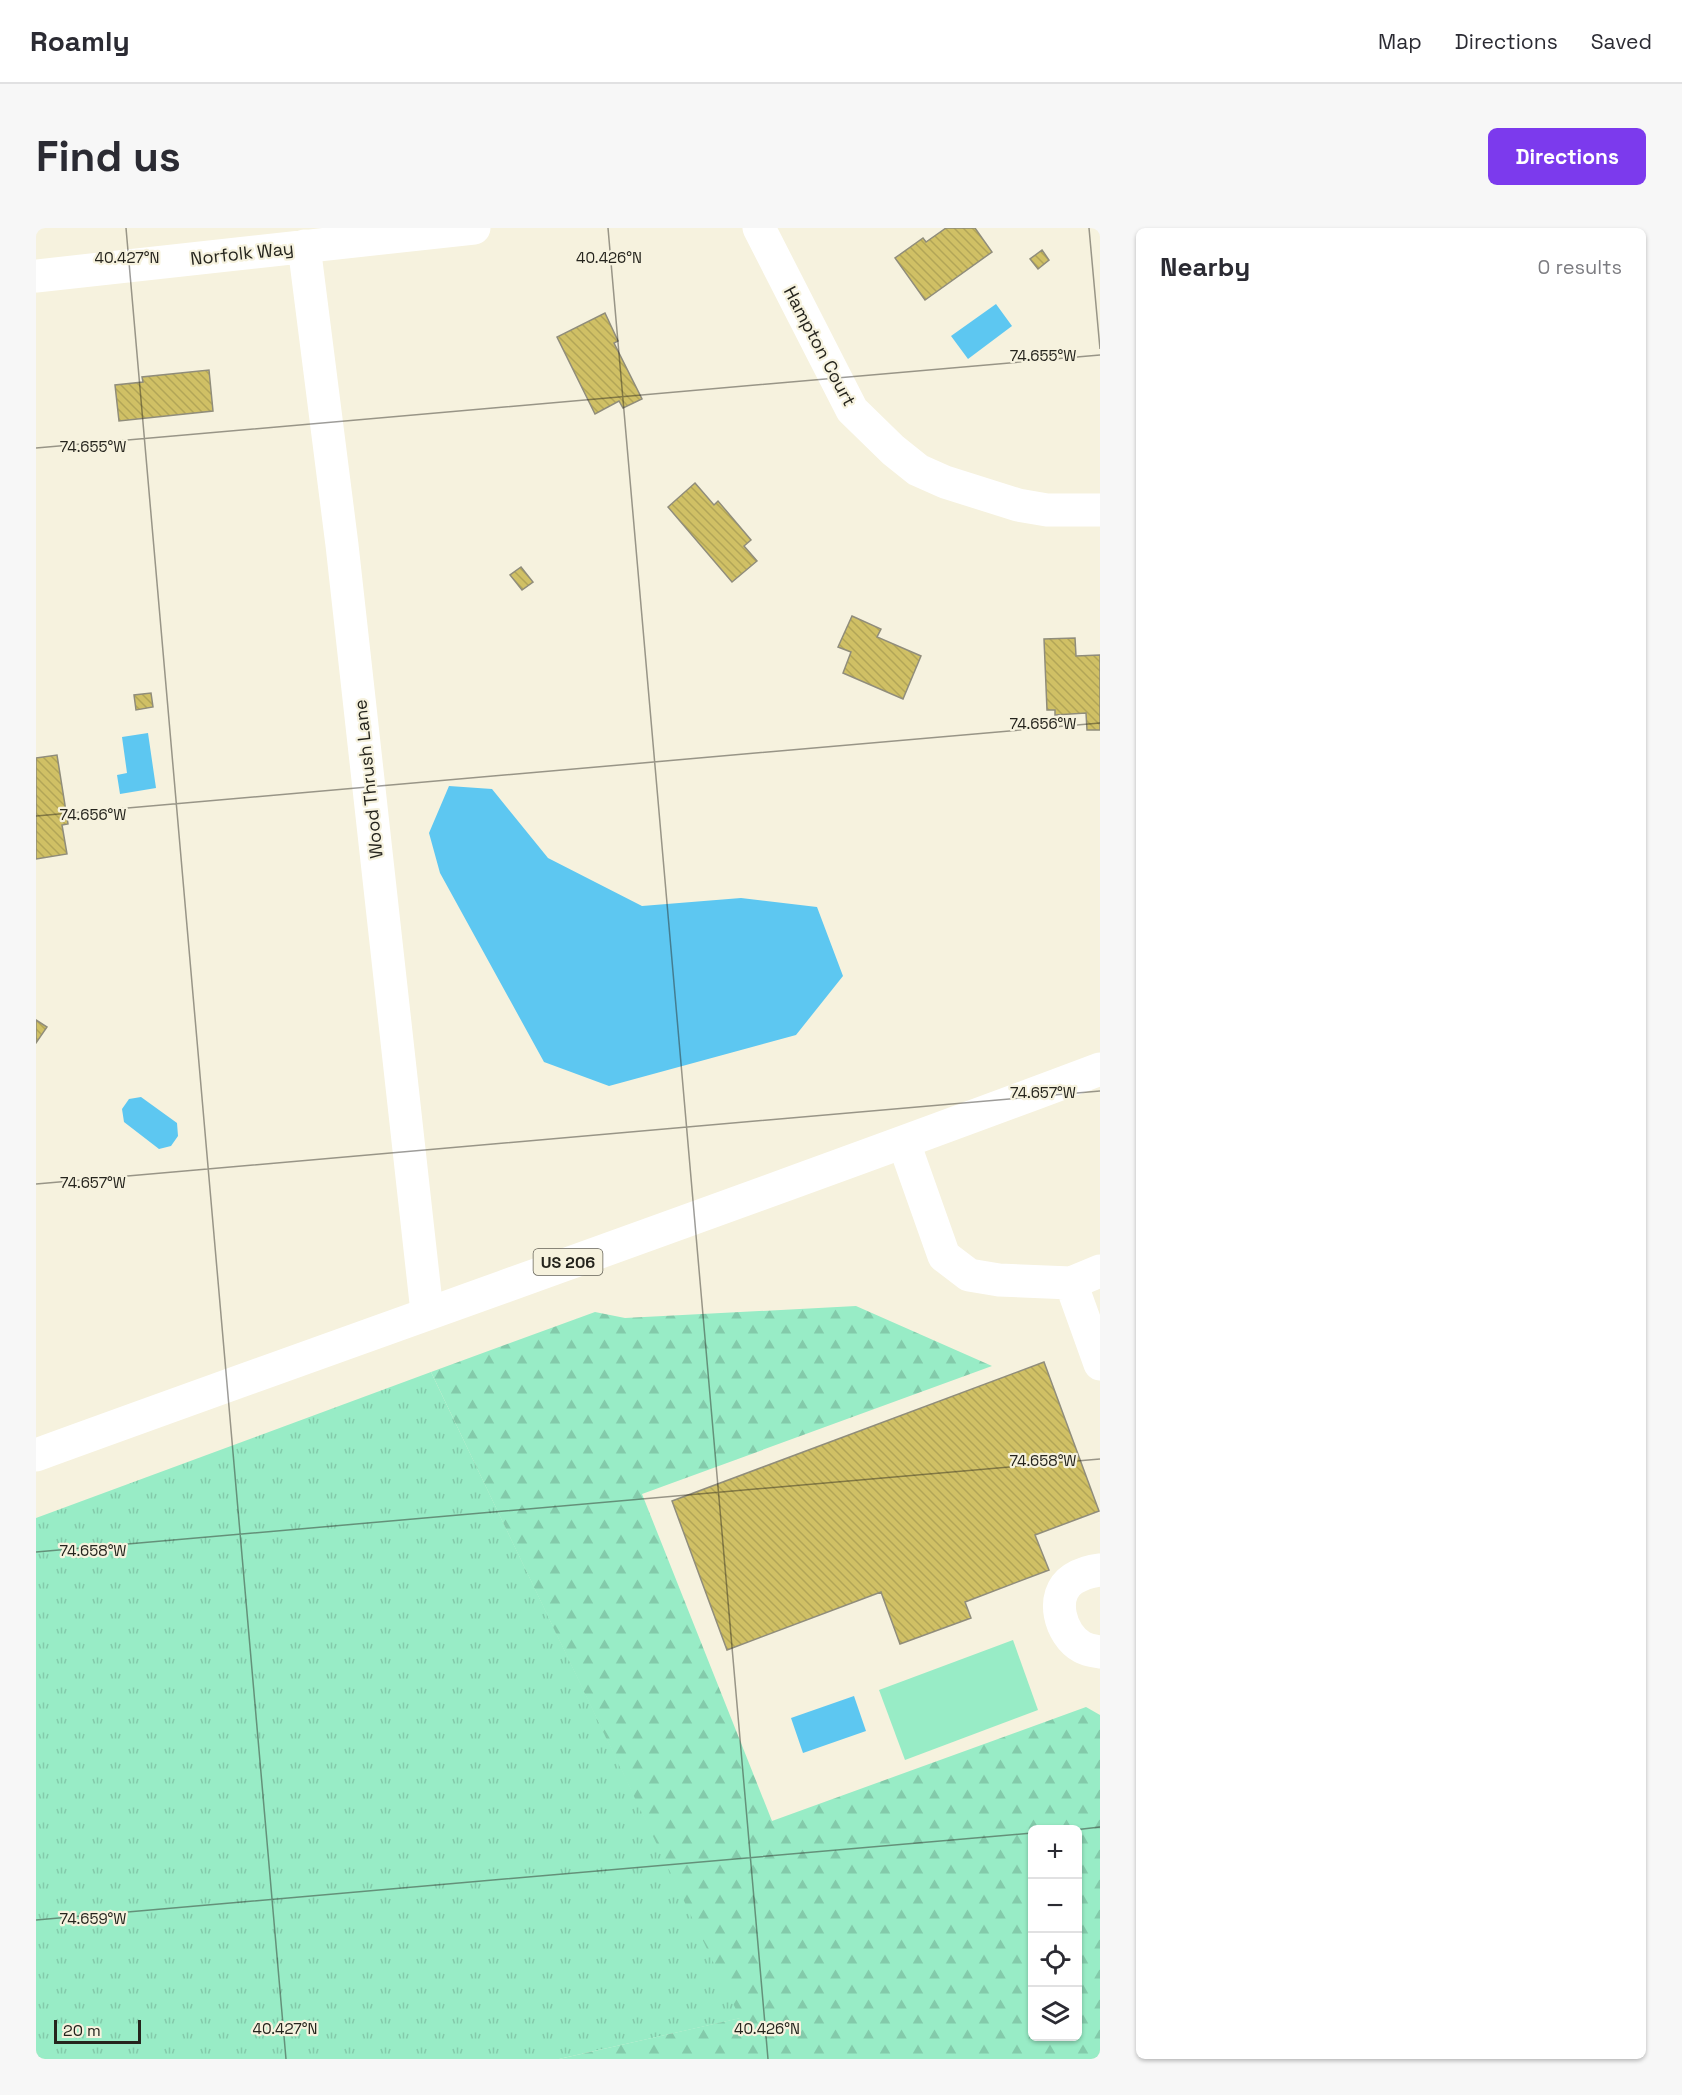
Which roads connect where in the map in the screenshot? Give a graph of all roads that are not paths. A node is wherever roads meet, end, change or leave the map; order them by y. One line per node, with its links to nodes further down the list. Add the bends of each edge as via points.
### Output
1 (474, 228): 3 (main road, Norfolk Way)
2 (759, 228): 5 (main road, Hampton Court, via 852,410 892,450 918,470 945,482 1018,505 1047,510)
3 (304, 246): 4 (main road, Norfolk Way); 9 (main road, Wood Thrush Lane, via 342,545)
4 (36, 276)
5 (1100, 510)
6 (1100, 1069): 7 (main road, US 206)
7 (904, 1143): 8 (main road, via 944,1256 969,1275 999,1280); 9 (main road, US 206)
8 (1085, 1277): 10 (main road)
9 (428, 1312): 11 (main road, US 206)
10 (1100, 1364)
11 (36, 1455)
12 (1100, 1570): 13 (main road, via 1072,1580 1060,1601 1060,1618 1067,1634 1082,1647)
13 (1100, 1652)

